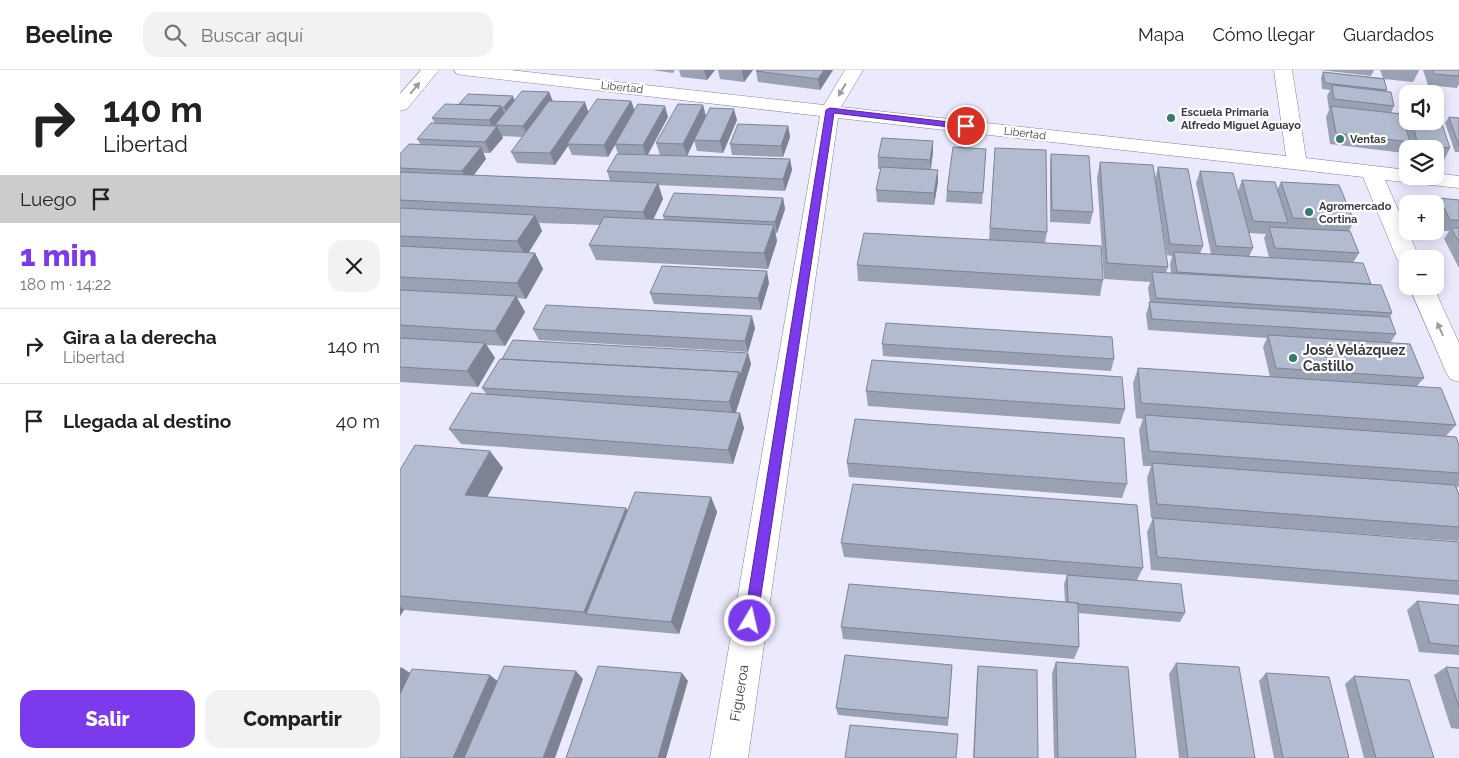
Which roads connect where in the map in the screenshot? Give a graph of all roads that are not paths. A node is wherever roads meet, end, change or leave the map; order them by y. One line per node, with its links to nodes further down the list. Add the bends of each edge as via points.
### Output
1 (430, 70): 5 (street, one-way to 1)
2 (463, 70): 6 (street, Libertad)
3 (854, 70): 6 (street, Figueroa, one-way to 6)
4 (1283, 70): 7 (street)
5 (400, 105)
6 (830, 110): 7 (street, Libertad); 15 (street, Figueroa)
7 (1297, 164): 8 (street, Libertad)
8 (1371, 172): 9 (street, Libertad); 12 (street)
9 (1399, 175)
10 (1444, 180): 11 (street, Libertad)
11 (1459, 182)
12 (1405, 250)
13 (1425, 295): 14 (street, one-way to 13)
14 (1459, 372)
15 (729, 758)

